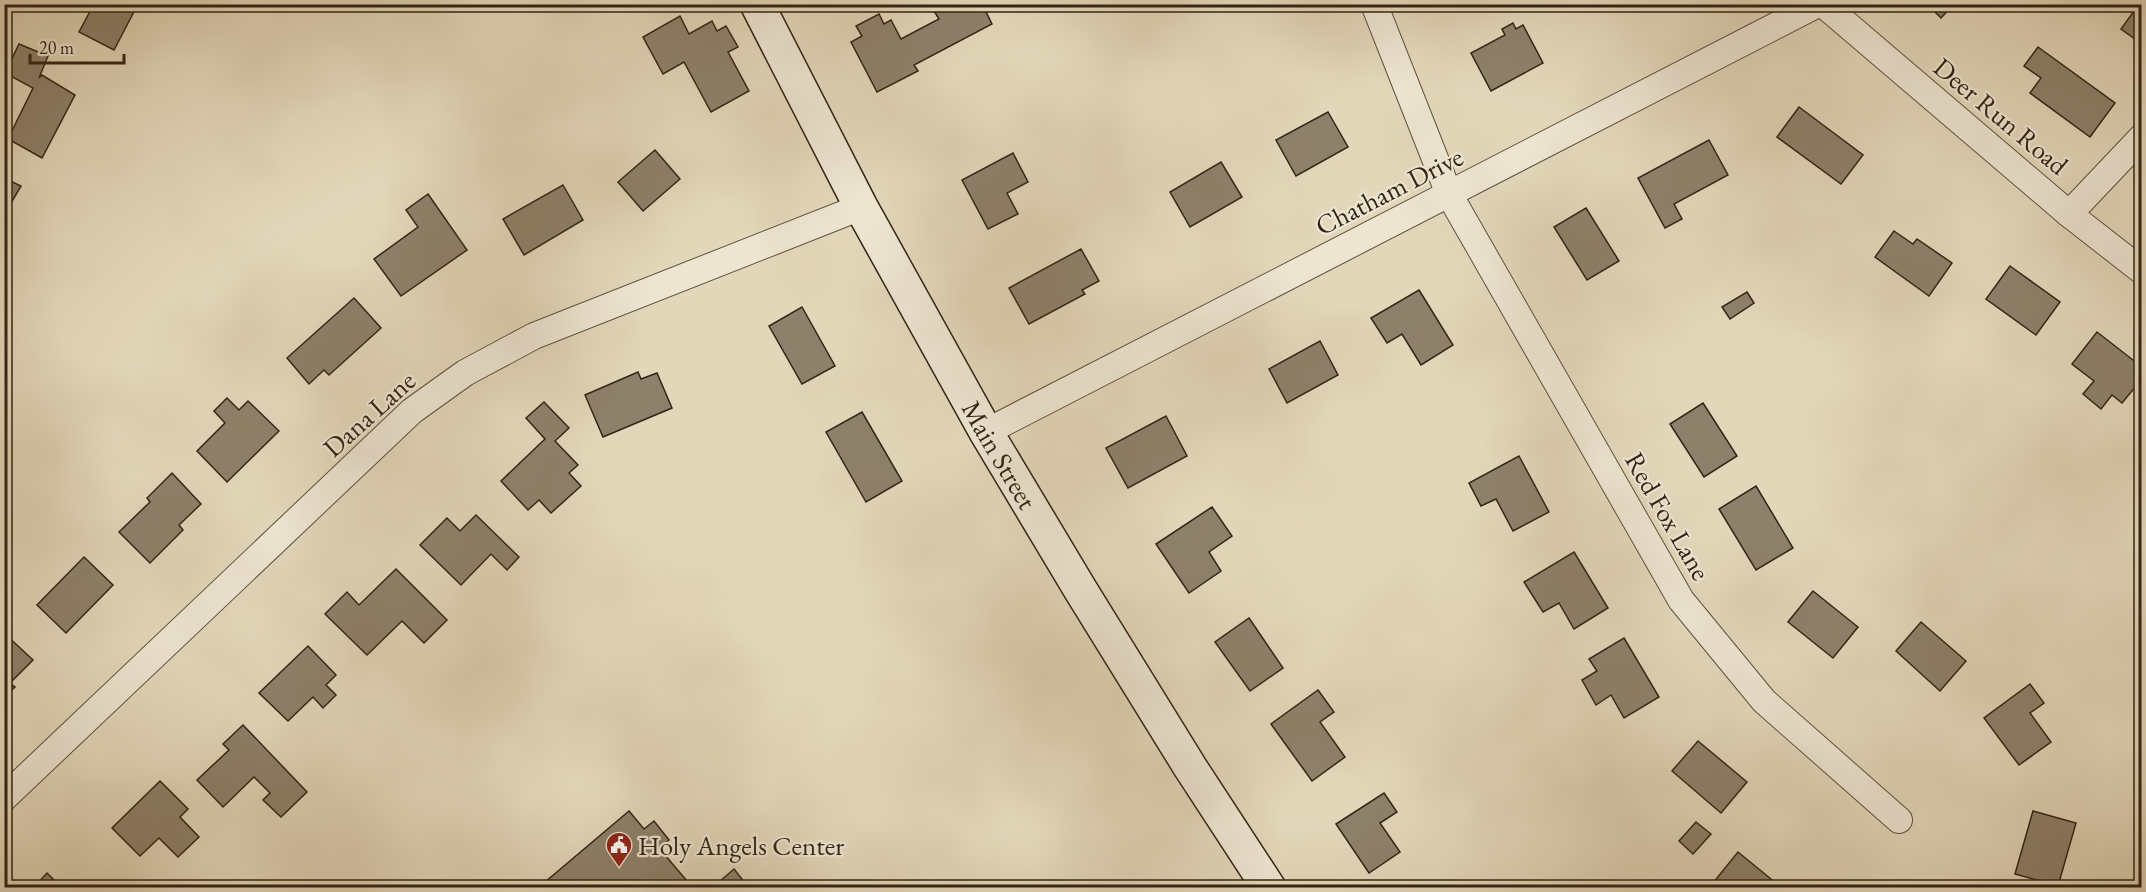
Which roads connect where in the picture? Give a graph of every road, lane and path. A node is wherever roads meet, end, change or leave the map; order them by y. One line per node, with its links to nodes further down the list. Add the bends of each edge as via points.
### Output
1 (757, 4): 7 (main road, Main Street)
2 (1374, 4): 6 (street, Red Fox Lane)
3 (1818, 4): 6 (street, Chatham Drive)
4 (1823, 4): 8 (street, Deer Run Road)
5 (2142, 137): 8 (street)
6 (1449, 194): 10 (street, Chatham Drive); 12 (street, Red Fox Lane, via 1681,600 1764,701)
7 (861, 207): 10 (main road, Main Street); 11 (street, Dana Lane, via 534,336 465,373 412,411)
8 (2069, 214): 9 (street, Deer Run Road)
9 (2142, 271)
10 (986, 432): 13 (main road, Main Street, via 1190,767)
11 (4, 798)
12 (1899, 820)
13 (1269, 888)

